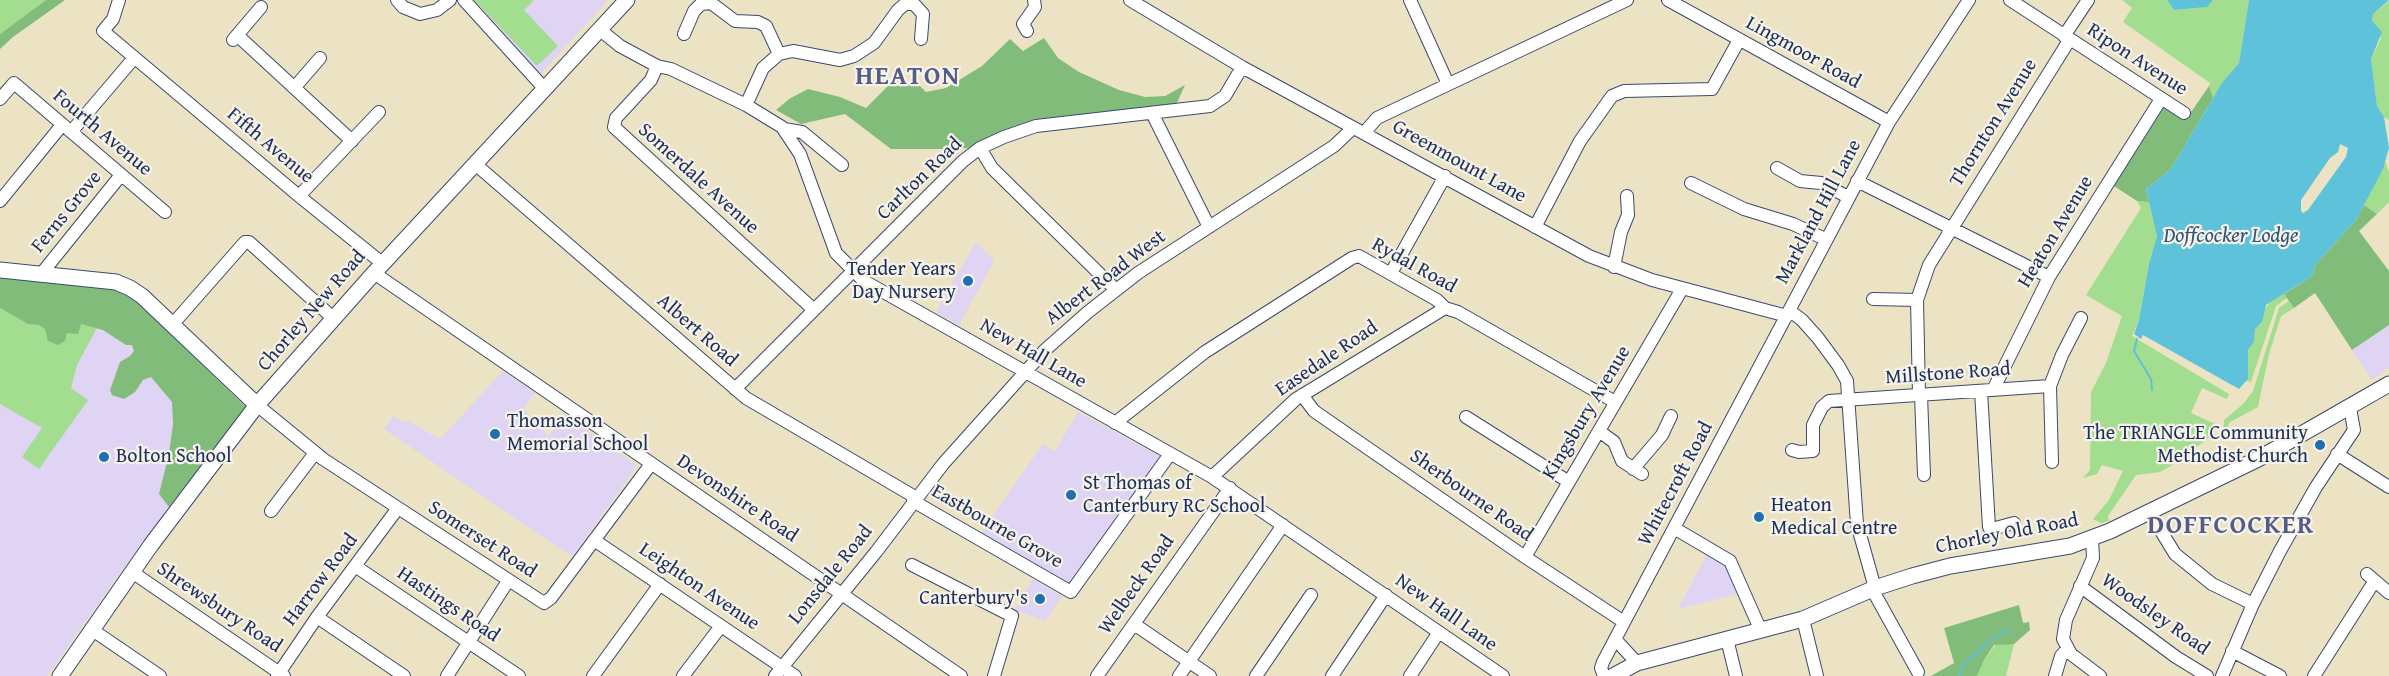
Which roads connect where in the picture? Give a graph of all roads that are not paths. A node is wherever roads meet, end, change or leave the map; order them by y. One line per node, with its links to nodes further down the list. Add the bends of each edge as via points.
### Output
1 (119, 0): 23 (street, Fifth Avenue, via 113,19 103,31)
2 (397, 0): 3 (street, via 420,14 437,10)
3 (450, 0)
4 (464, 0): 28 (street)
5 (627, 0): 16 (main road, Chorley New Road)
6 (1034, 0): 17 (street, via 1035,7 1023,24)
7 (1130, 0): 25 (street, Greenmount Lane)
8 (1410, 0): 26 (street)
9 (1627, 0): 26 (street, Albert Road West)
10 (1668, 0): 20 (street, Lingmoor Road)
11 (1969, 0): 35 (street, Markland Hill Lane)
12 (2010, 0): 19 (street, Ripon Avenue)
13 (2088, 0): 19 (street, Thornton Avenue)
14 (261, 7): 27 (street, via 235,37)
15 (684, 26): 21 (street, via 706,2 715,4 735,21 765,22)
16 (599, 29): 24 (street, New Hall Lane, via 620,46); 28 (main road, Chorley New Road)
17 (1027, 31)
18 (925, 32): 21 (street, via 921,9 905,4 874,43 841,64 793,51)
19 (2067, 38): 30 (street, Ripon Avenue); 55 (street, Thornton Avenue)
20 (1739, 40): 35 (street, Lingmoor Road); 54 (street, via 1712,89 1624,91 1612,96 1580,141)
21 (779, 54): 31 (street, via 763,68)
22 (320, 57): 27 (street)
23 (134, 58): 36 (street); 48 (street, Fifth Avenue)
24 (657, 66): 31 (street, New Hall Lane); 69 (street, Somerdale Avenue, via 651,80 616,118 614,127)
25 (1242, 67): 33 (street, Carlton Road, via 1225,96 1214,105); 38 (street, Greenmount Lane)
26 (1448, 84): 38 (street, Albert Road West)
27 (294, 88): 39 (street)
28 (544, 88): 41 (main road, Chorley New Road)
29 (0, 99): 36 (street, Fourth Avenue, via 14,83)
30 (2161, 99): 34 (street, Ripon Avenue); 63 (street, Heaton Avenue)
31 (746, 105): 37 (street, New Hall Lane)
32 (379, 112): 39 (street)
33 (1152, 112): 40 (street, Carlton Road, via 1036,126); 53 (street)
34 (2184, 113)
35 (1889, 122): 46 (street, Markland Hill Lane)
36 (67, 128): 44 (street, Fourth Avenue); 51 (street)
37 (784, 129): 42 (street, via 802,132); 60 (street, New Hall Lane, via 800,154 836,253)
38 (1358, 130): 45 (street, Greenmount Lane); 53 (street, Albert Road West)
39 (352, 141): 48 (street)
40 (980, 148): 60 (street, Carlton Road); 65 (street, via 992,168)
41 (474, 163): 58 (main road, Chorley New Road); 77 (street, Albert Road)
42 (842, 165)
43 (1784, 167): 50 (street, via 1800,181 1821,183)
44 (121, 175): 52 (street, Fourth Avenue); 61 (street, Ferns Grove)
45 (1445, 176): 54 (street, Greenmount Lane); 62 (street)
46 (1857, 181): 50 (street, Markland Hill Lane); 55 (street)
47 (1690, 183): 56 (street, via 1744,209)
48 (299, 196): 58 (street, Fifth Avenue)
49 (1627, 196): 57 (street, via 1628,215)
50 (1848, 197): 56 (street, Markland Hill Lane)
51 (0, 201)
52 (165, 212)
53 (1209, 227): 65 (street, Albert Road West)
54 (1535, 227): 57 (street, Greenmount Lane)
55 (1951, 228): 63 (street); 67 (street, Thornton Avenue, via 1929,265)
56 (1826, 239): 70 (street, Markland Hill Lane)
57 (1614, 267): 64 (street, Greenmount Lane)
58 (378, 268): 71 (main road, Chorley New Road); 93 (street, Devonshire Road)
59 (0, 270): 61 (main road)
60 (853, 272): 69 (street, Carlton Road); 74 (street, New Hall Lane)
61 (42, 273): 72 (main road, via 116,282 142,296)
62 (1391, 273): 68 (street, Rydal Road); 87 (street, Rydal Road, via 1362,256 1352,258 1204,352)
63 (2049, 277): 78 (street, Heaton Avenue)
64 (1682, 289): 70 (street, Greenmount Lane); 82 (street, Kingsbury Avenue)
65 (1116, 290): 74 (street, Albert Road West)
66 (1873, 299): 67 (street)
67 (1917, 300): 80 (street)
68 (1445, 308): 79 (street, Easedale Road); 82 (street, Rydal Road)
69 (814, 310): 77 (street, Carlton Road)
70 (1789, 314): 81 (street, Markland Hill Lane, via 1806,324 1838,365); 106 (street, Whitecroft Road)
71 (333, 318): 72 (street, via 245,242); 83 (main road, Chorley New Road)
72 (172, 325): 83 (main road)
73 (2079, 326): 76 (street)
74 (1024, 371): 87 (street, New Hall Lane); 100 (street, Albert Road West)
75 (2389, 384): 84 (main road, Chorley Old Road)
76 (2050, 386): 78 (street, Millstone Road); 94 (street, via 2056,462)
77 (735, 389): 100 (street, Albert Road)
78 (1987, 391): 80 (street, Millstone Road); 104 (street, via 1989,527)
79 (1302, 395): 96 (street, Easedale Road); 109 (street, Sherbourne Road, via 1314,411)
80 (1920, 395): 81 (street, Millstone Road); 95 (street)
81 (1849, 400): 89 (street, Millstone Road, via 1824,404 1813,425 1814,451); 116 (street, Markland Hill Lane, via 1857,524)
82 (1615, 402): 88 (street, Kingsbury Avenue)
83 (257, 405): 90 (street, Somerset Road); 112 (main road, Chorley New Road)
84 (2350, 408): 92 (street, via 2354,430); 103 (main road, Chorley Old Road)
85 (1671, 414): 88 (street, via 1638,472 1622,461 1614,442)
86 (1466, 417): 97 (street)
87 (1115, 423): 91 (street, New Hall Lane)
88 (1599, 431): 97 (street, Kingsbury Avenue)
89 (1792, 450)
90 (315, 453): 101 (street, Somerset Road); 102 (street)
91 (1170, 454): 96 (street, New Hall Lane); 100 (street, Eastbourne Grove, via 1071,592)
92 (2337, 454): 98 (street); 121 (street)
93 (651, 464): 107 (street, Somerset Road); 118 (street, Devonshire Road)
94 (2039, 464)
95 (1924, 475)
96 (1212, 477): 99 (street, New Hall Lane)
97 (1569, 482): 109 (street, Kingsbury Avenue)
98 (2389, 487)
99 (1230, 488): 105 (street, New Hall Lane); 125 (street, Welbeck Road)
100 (914, 499): 118 (street, Lonsdale Road)
101 (398, 508): 111 (street, Harrow Road); 113 (street, Somerset Road)
102 (270, 511)
103 (2150, 513): 108 (main road, Chorley Old Road); 121 (street, via 2175,554 2212,584)
104 (2014, 523)
105 (1283, 525): 120 (street, New Hall Lane); 135 (street)
106 (1674, 528): 124 (street, Whitecroft Road); 129 (street, via 1730,561)
107 (594, 540): 113 (street, Somerset Road, via 547,602); 114 (street, Leighton Avenue)
108 (2085, 540): 115 (street, via 2093,558); 116 (main road, Chorley Old Road, via 1931,571)
109 (1524, 557): 124 (street, Sherbourne Road)
110 (912, 565): 150 (street, via 1012,616)
111 (355, 566): 122 (street, Harrow Road); 132 (street, Hastings Road)
112 (132, 572): 127 (main road, Chorley New Road); 140 (street, Shrewsbury Road)
113 (508, 581): 132 (street)
114 (660, 584): 126 (street, Leighton Avenue); 146 (street)
115 (2080, 586): 133 (street, via 2063,633); 164 (street, Woodsley Road)
116 (1874, 589): 123 (main road, Chorley Old Road); 139 (street, Markland Hill Lane)
117 (2389, 593): 167 (street, via 2370,578)
118 (842, 594): 138 (street, Lonsdale Road); 149 (street, Devonshire Road)
119 (1311, 595): 154 (street)
120 (1386, 595): 128 (street, New Hall Lane); 155 (street)
121 (2253, 604): 134 (street)
122 (317, 617): 140 (street, Harrow Road); 143 (street)
123 (1803, 619): 129 (main road, Chorley Old Road); 161 (street)
124 (1624, 622): 130 (street, Whitecroft Road)
125 (1134, 624): 135 (street); 151 (street, Welbeck Road)
126 (721, 626): 138 (street, Leighton Avenue); 147 (street)
127 (91, 629): 141 (main road, Chorley New Road); 142 (street)
128 (1439, 632): 137 (street, New Hall Lane); 156 (street)
129 (1761, 632): 131 (main road, Chorley Old Road)
130 (1615, 639): 136 (street); 158 (street, Whitecroft Road, via 1602,665)
131 (1727, 639): 136 (main road, Chorley Old Road); 160 (street)
132 (469, 642): 144 (street); 145 (street, Hastings Road)
133 (2067, 648): 162 (street); 163 (street)
134 (2232, 651): 165 (street); 166 (street)
135 (1189, 661): 152 (street); 153 (street)
136 (1637, 663): 159 (main road, Chorley Old Road)
137 (1485, 671): 157 (street, New Hall Lane)
138 (778, 672): 148 (street, Leighton Avenue)
139 (1918, 672)
140 (280, 675)
141 (60, 676)
142 (160, 676)
143 (404, 676)
144 (447, 676)
145 (519, 676)
146 (593, 676)
147 (682, 676)
148 (795, 676)
149 (961, 676)
150 (994, 676)
151 (1097, 676)
152 (1179, 676)
153 (1210, 676)
154 (1256, 676)
155 (1332, 676)
156 (1410, 676)
157 (1503, 676)
158 (1604, 676)
159 (1612, 676)
160 (1736, 676)
161 (1817, 676)
162 (2055, 676)
163 (2100, 676)
164 (2207, 676)
165 (2222, 676)
166 (2280, 676)
167 (2314, 676)

